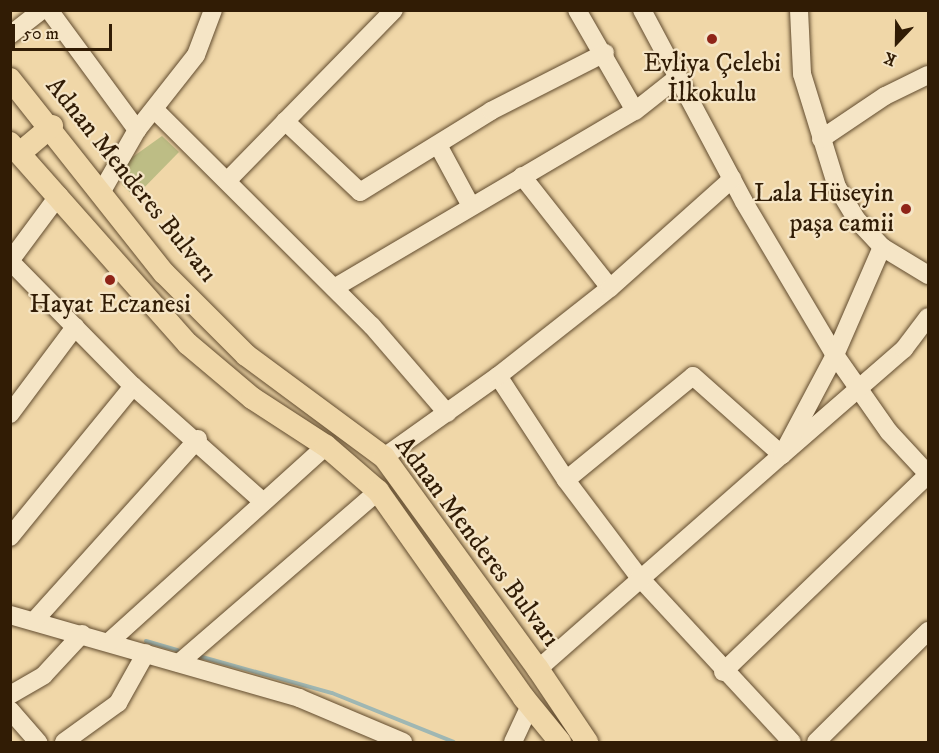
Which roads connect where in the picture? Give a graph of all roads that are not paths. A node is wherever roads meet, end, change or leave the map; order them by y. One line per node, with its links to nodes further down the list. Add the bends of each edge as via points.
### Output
1 (42, 10): 8 (street)
2 (49, 10): 17 (street)
3 (213, 10): 13 (street, via 196,55)
4 (394, 10): 15 (street)
5 (577, 10): 9 (street)
6 (642, 10): 11 (street)
7 (799, 10): 18 (street, via 802,74)
8 (10, 35)
9 (604, 52): 14 (street); 19 (street, via 491,111)
10 (928, 75): 18 (street, via 885,96)
11 (678, 77): 14 (street); 22 (street)
12 (14, 89): 16 (main road, Adnan Menderes Bulvarı)
13 (155, 110): 17 (street); 23 (street)
14 (635, 111): 21 (street)
15 (285, 121): 19 (street, via 360,192); 23 (street)
16 (52, 126): 20 (main road); 24 (main road, Adnan Menderes Bulvarı)
17 (137, 130): 24 (street)
18 (821, 139): 27 (street, via 837,187 857,220)
19 (438, 145): 26 (street)
20 (14, 151): 25 (main road, Adnan Menderes Bulvarı)
21 (522, 176): 26 (street); 31 (street)
22 (732, 179): 31 (street); 34 (street)
23 (227, 181): 30 (street)
24 (102, 191): 43 (main road, Adnan Menderes Bulvarı, via 164,273 246,355)
25 (59, 195): 28 (street); 41 (main road, Adnan Menderes Bulvarı, via 188,344 252,398)
26 (471, 206): 30 (street)
27 (882, 248): 29 (street); 34 (street)
28 (11, 261): 33 (street)
29 (928, 275)
30 (334, 288): 38 (street)
31 (610, 288): 35 (street)
32 (928, 317): 37 (street, via 904,349)
33 (75, 327): 36 (street); 39 (street)
34 (835, 355): 37 (street); 42 (street)
35 (498, 376): 38 (street); 45 (street)
36 (133, 386): 40 (street); 48 (street)
37 (861, 388): 42 (street); 44 (street, via 889,432)
38 (447, 413): 43 (street)
39 (10, 414)
40 (198, 440): 47 (street); 51 (street)
41 (326, 446): 46 (main road, Adnan Menderes Bulvarı); 47 (street)
42 (782, 455): 45 (street, via 693,376); 49 (street)
43 (384, 457): 57 (main road, Adnan Menderes Bulvarı)
44 (928, 474): 58 (street)
45 (566, 480): 49 (street)
46 (378, 491): 56 (street); 60 (main road, Adnan Menderes Bulvarı)
47 (262, 501): 54 (street)
48 (10, 537)
49 (639, 577): 57 (street); 58 (street)
50 (10, 615): 51 (street)
51 (34, 621): 53 (street)
52 (928, 632): 69 (street)
53 (82, 634): 54 (street); 59 (street, via 44,675)
54 (109, 642): 55 (street)
55 (147, 653): 56 (street); 63 (street, via 118,703)
56 (179, 663): 64 (street, via 299,699)
57 (538, 669): 67 (main road, Adnan Menderes Bulvarı)
58 (723, 672): 68 (street)
59 (10, 695)
60 (530, 706): 65 (street); 66 (main road, Adnan Menderes Bulvarı)
61 (10, 710): 62 (street)
62 (38, 742)
63 (64, 742)
64 (403, 742)
65 (513, 742)
66 (557, 742)
67 (587, 742)
68 (792, 742)
69 (816, 742)

